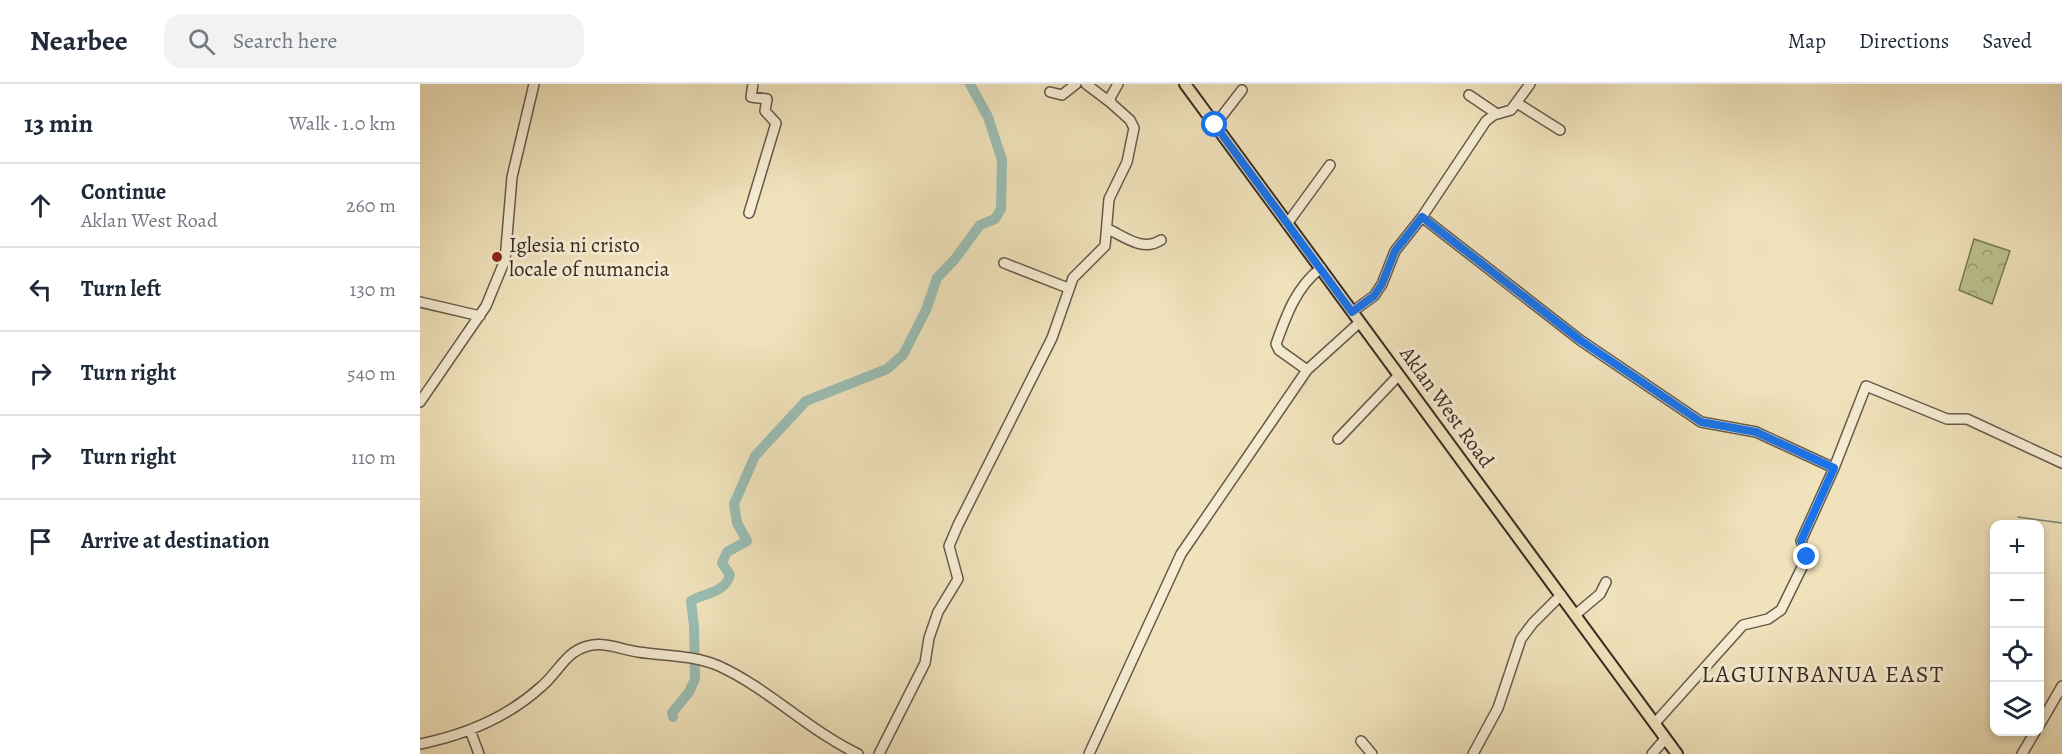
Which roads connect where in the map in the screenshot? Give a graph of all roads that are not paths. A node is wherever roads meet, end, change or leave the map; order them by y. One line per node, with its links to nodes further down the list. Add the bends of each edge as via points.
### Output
1 (534, 84): 27 (street, via 512,177 505,260)
2 (753, 84): 17 (street, via 752,97 767,99 765,111 776,123)
3 (1076, 84): 9 (street, via 1062,95)
4 (1086, 84): 12 (street)
5 (1118, 84): 12 (street)
6 (1185, 84): 14 (main road, Aklan West Road)
7 (1530, 84): 11 (street)
8 (1242, 90): 14 (street)
9 (1050, 92)
10 (1469, 95): 13 (street)
11 (1517, 103): 13 (street); 15 (street)
12 (1111, 104): 20 (street, via 1134,128 1128,162 1109,199)
13 (1497, 114): 18 (street, via 1486,121)
14 (1215, 125): 19 (main road, Aklan West Road)
15 (1560, 130)
16 (1330, 165): 19 (street)
17 (749, 213)
18 (1422, 217): 26 (street, via 1395,251 1374,296); 35 (street, via 1580,340 1701,422 1756,432)
19 (1287, 224): 23 (main road, Aklan West Road)
20 (1108, 229): 21 (street, via 1139,244 1154,245); 24 (street, via 1105,246)
21 (1161, 240)
22 (1004, 263): 24 (street)
23 (1321, 268): 26 (main road, Aklan West Road); 29 (street, via 1300,289 1276,344)
24 (1068, 288): 49 (street, via 1052,338 949,546 958,579 938,612 925,663)
25 (420, 302): 27 (street)
26 (1352, 312): 28 (main road, Aklan West Road)
27 (480, 316): 31 (street)
28 (1360, 322): 29 (street); 30 (main road, Aklan West Road)
29 (1307, 370): 50 (street, via 1181,554)
30 (1399, 375): 33 (street); 37 (main road, Aklan West Road)
31 (425, 387): 32 (street)
32 (420, 402)
33 (1338, 439)
34 (2062, 463): 35 (street, via 1967,419 1947,419 1868,385)
35 (1834, 468): 41 (street, via 1801,541 1807,559 1784,606 1768,619 1743,625)
36 (1606, 582): 38 (street, via 1600,594)
37 (1561, 595): 38 (main road, Aklan West Road); 52 (street, via 1521,639 1498,708)
38 (1575, 615): 41 (main road, Aklan West Road)
39 (2062, 686): 40 (street)
40 (2044, 717)
41 (1655, 723): 44 (main road, Aklan West Road)
42 (470, 730): 46 (street); 47 (street); 48 (street, via 500,717 534,694 561,663 588,644 597,643 704,660 771,697 811,728)
43 (2033, 736): 55 (street)
44 (1665, 739): 53 (street); 54 (main road, Aklan West Road)
45 (1361, 741): 51 (street)
46 (420, 744)
47 (479, 754)
48 (858, 754)
49 (879, 754)
50 (1089, 754)
51 (1372, 754)
52 (1473, 754)
53 (1652, 754)
54 (1677, 754)
55 (2022, 754)

